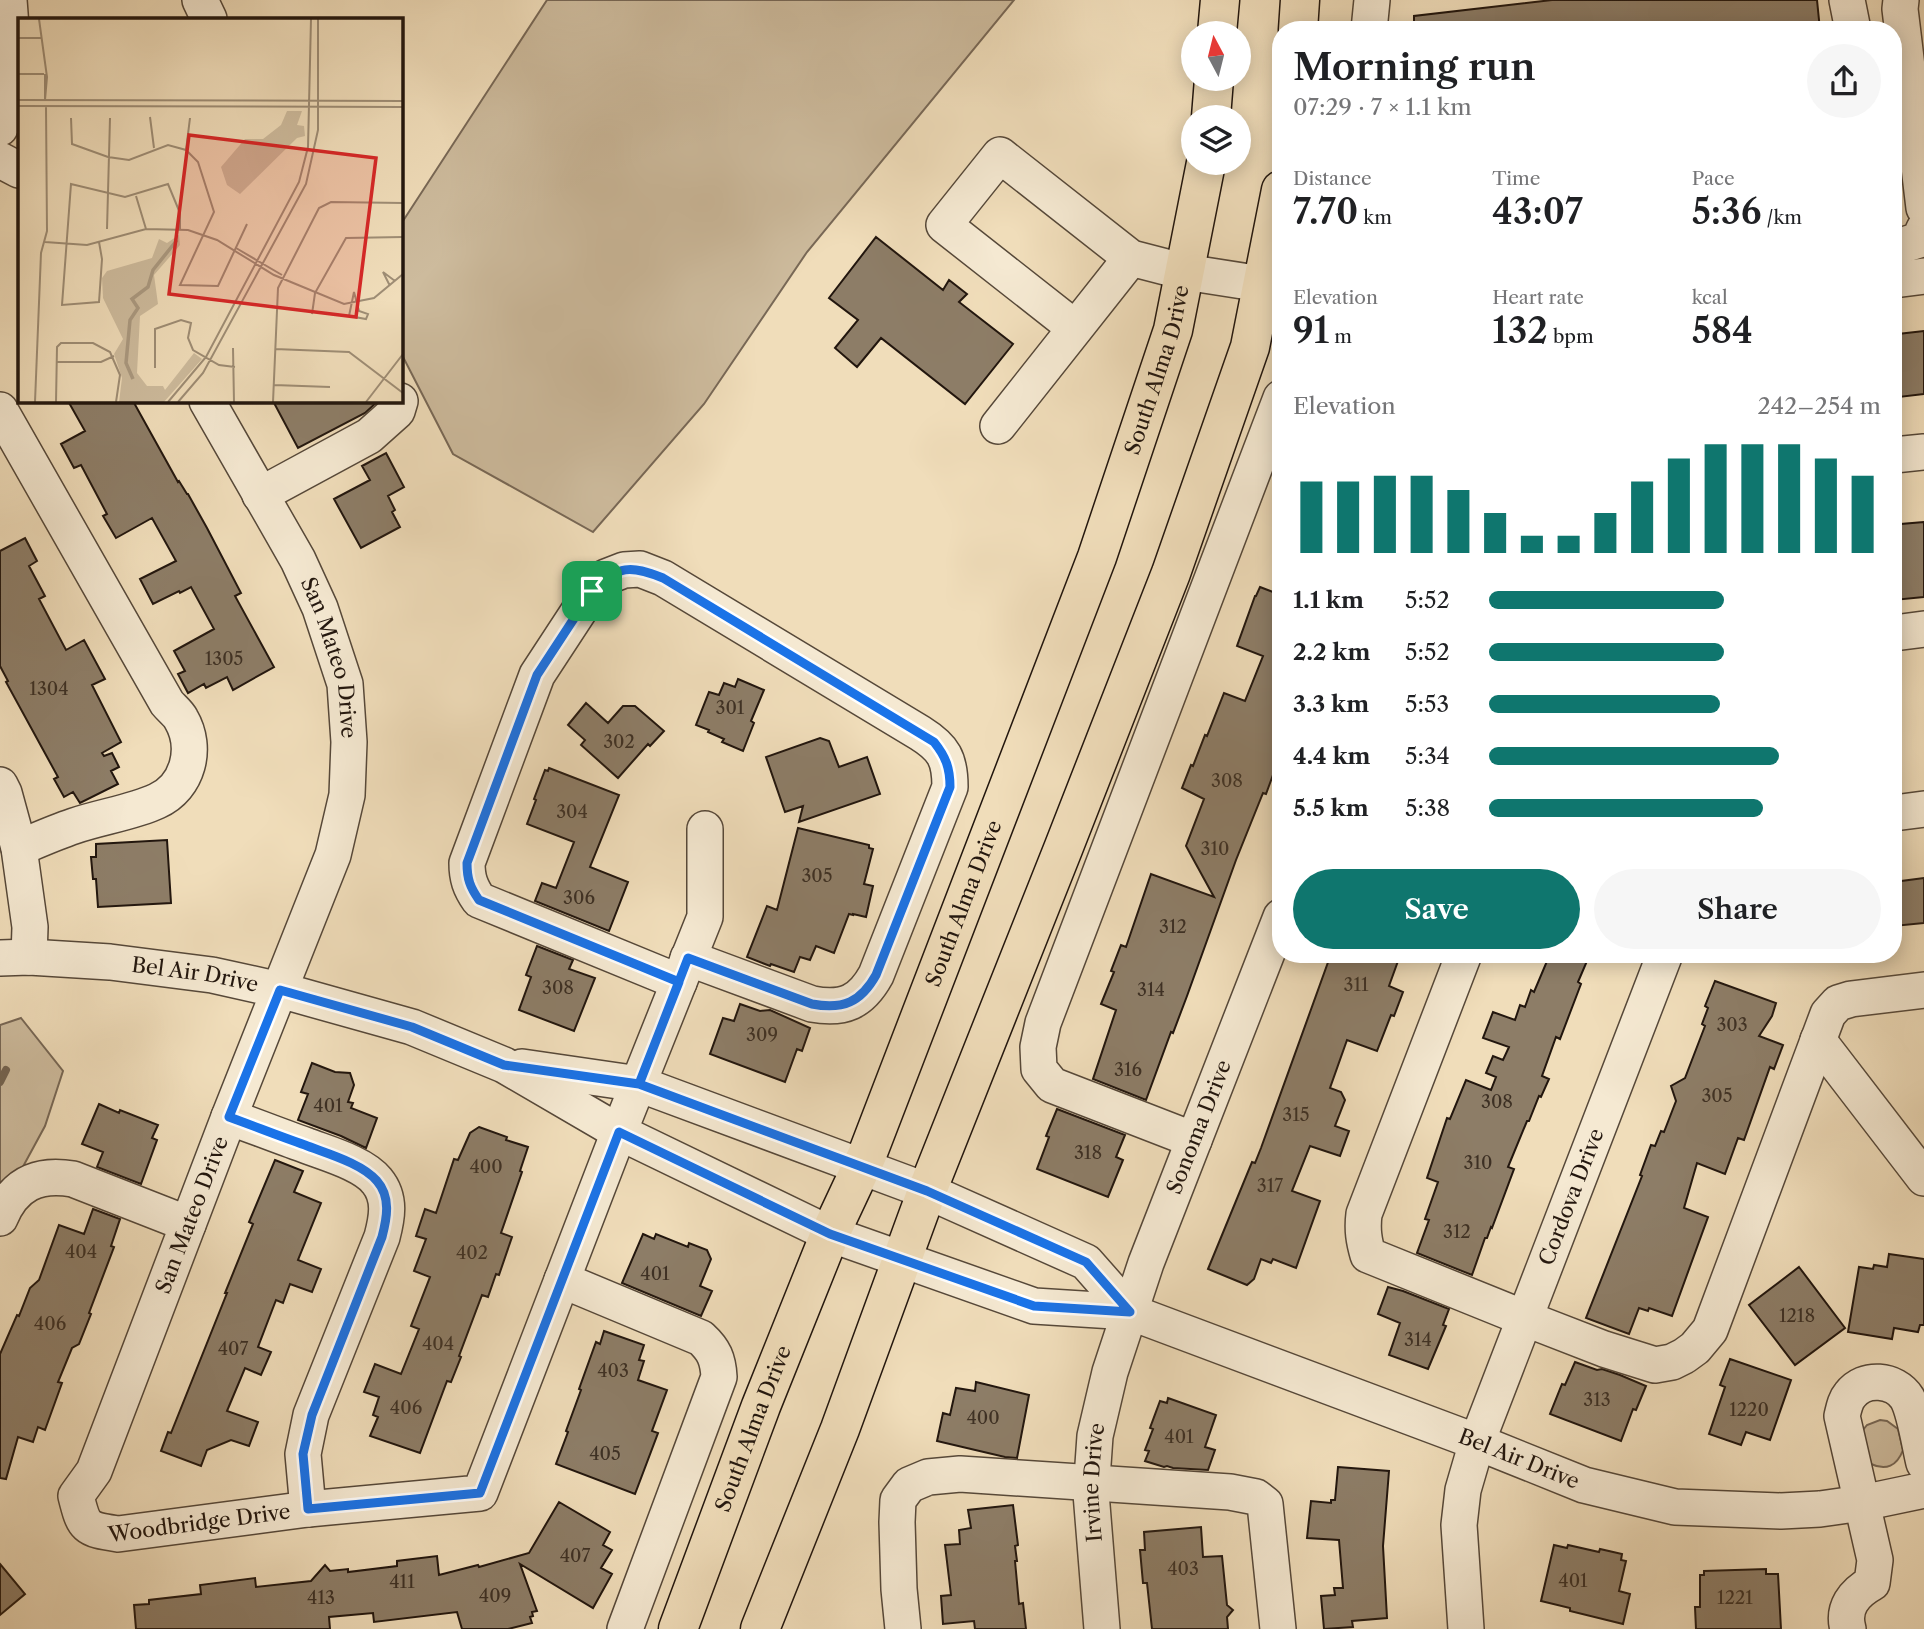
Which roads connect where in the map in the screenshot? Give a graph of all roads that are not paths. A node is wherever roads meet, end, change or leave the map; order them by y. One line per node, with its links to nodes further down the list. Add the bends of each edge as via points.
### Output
1 (9, 0): 15 (street, via 15,80)
2 (200, 0): 8 (street)
3 (1220, 0): 9 (main road)
4 (1300, 0): 10 (main road)
5 (1372, 0): 11 (street)
6 (1847, 0): 12 (street)
7 (1901, 0): 13 (street)
8 (209, 18)
9 (1218, 21)
10 (1299, 21)
11 (1370, 21)
12 (1851, 21)
13 (1900, 21)
14 (1902, 82): 19 (street)
15 (0, 128)
16 (0, 160): 17 (street)
17 (18, 169)
18 (1204, 175): 23 (main road, South Alma Drive)
19 (1924, 208)
20 (1924, 229): 21 (street, via 1919,240)
21 (1902, 245)
22 (1131, 258): 23 (street); 27 (street); 27 (street, via 1000,155 944,225)
23 (1185, 272): 26 (street); 56 (main road, South Alma Drive, via 1173,330 1097,557)
24 (1924, 276): 25 (street)
25 (1902, 279)
26 (1272, 285): 58 (main road, via 1171,573)
27 (1075, 328): 32 (street)
28 (208, 402): 35 (street, San Mateo Drive)
29 (399, 402): 35 (street, via 397,411 369,436)
30 (0, 410): 42 (street, via 167,703 180,717 190,755 174,790 158,801)
31 (1272, 422): 55 (street, via 1043,1023 1038,1047 1039,1069 1052,1085)
32 (998, 426)
33 (1924, 452): 34 (street)
34 (1902, 454)
35 (260, 495): 48 (street, San Mateo Drive, via 320,608 345,684 349,742 347,795 333,855)
36 (1924, 629): 37 (street)
37 (1902, 632)
38 (0, 785): 42 (street)
39 (1924, 809): 40 (street)
40 (1902, 812)
41 (705, 829): 47 (street, Woodbridge Drive, via 705,917)
42 (19, 848): 44 (street, via 30,927)
43 (1272, 940): 55 (street, Sonoma Drive)
44 (15, 957): 48 (street, Bel Air Drive, via 110,962 212,975)
45 (1461, 963): 64 (street, via 1364,1214 1363,1240 1368,1255)
46 (1662, 963): 64 (street, Cordova Drive)
47 (684, 970): 47 (street, via 828,1007 858,999 876,975 950,787 950,770 945,755 920,733 663,578 640,569 624,570 606,577 592,591 537,675 467,863 467,875 479,900); 52 (street, Woodbridge Drive)
48 (280, 990): 51 (street, Bel Air Drive, via 412,1027); 53 (street, San Mateo Drive)
49 (1924, 990): 50 (street, via 1838,1003 1828,1014)
50 (1818, 1040): 57 (street); 64 (street, via 1710,1330 1695,1348 1655,1366)
51 (504, 1065): 52 (street, Bel Air Drive); 54 (street, Bel Air Drive)
52 (639, 1084): 54 (street, Woodbridge Drive); 56 (street, Bel Air Drive)
53 (229, 1117): 60 (street, San Mateo Drive); 71 (street, via 367,1172 386,1200 382,1237 306,1433 303,1454)
54 (619, 1132): 61 (street, Bel Air Drive); 63 (street, Woodbridge Drive)
55 (1194, 1140): 65 (street, Sonoma Drive)
56 (861, 1166): 58 (street, Bel Air Drive); 61 (main road, South Alma Drive)
57 (1924, 1178)
58 (927, 1191): 62 (main road); 65 (street, Bel Air Drive, via 1086,1262)
59 (0, 1218): 60 (street, via 23,1186 56,1176)
60 (188, 1224): 72 (street, San Mateo Drive, via 94,1471 76,1496)
61 (830, 1234): 62 (street, Bel Air Drive); 74 (main road, South Alma Drive)
62 (902, 1260): 65 (street, Bel Air Drive, via 1034,1306); 75 (main road)
63 (562, 1280): 71 (street, Woodbridge Drive, via 480,1493); 73 (street, via 701,1338 719,1362 719,1377)
64 (1524, 1318): 66 (street, Cordova Drive)
65 (1126, 1325): 66 (street, Bel Air Drive); 68 (street, Irvine Drive, via 1095,1436)
66 (1476, 1442): 70 (street, Bel Air Drive, via 1584,1485 1675,1507 1781,1511); 79 (street, Cordova Drive, via 1459,1525)
67 (1924, 1464): 70 (street, via 1909,1402 1902,1392 1882,1382 1859,1387 1850,1394 1842,1416)
68 (1092, 1482): 76 (street, via 960,1474 928,1477 909,1485 898,1500 897,1522); 77 (street, Irvine Drive); 78 (street, via 1230,1492 1256,1497 1265,1504)
69 (1924, 1490): 70 (street, Bel Air Drive)
70 (1862, 1503): 80 (street, via 1875,1560 1872,1583 1852,1598 1847,1610)
71 (308, 1509): 72 (street, Woodbridge Drive, via 118,1534 94,1531)
72 (82, 1520)
73 (625, 1629)
74 (678, 1629)
75 (760, 1629)
76 (903, 1629)
77 (1102, 1629)
78 (1278, 1629)
79 (1466, 1629)
80 (1848, 1629)

